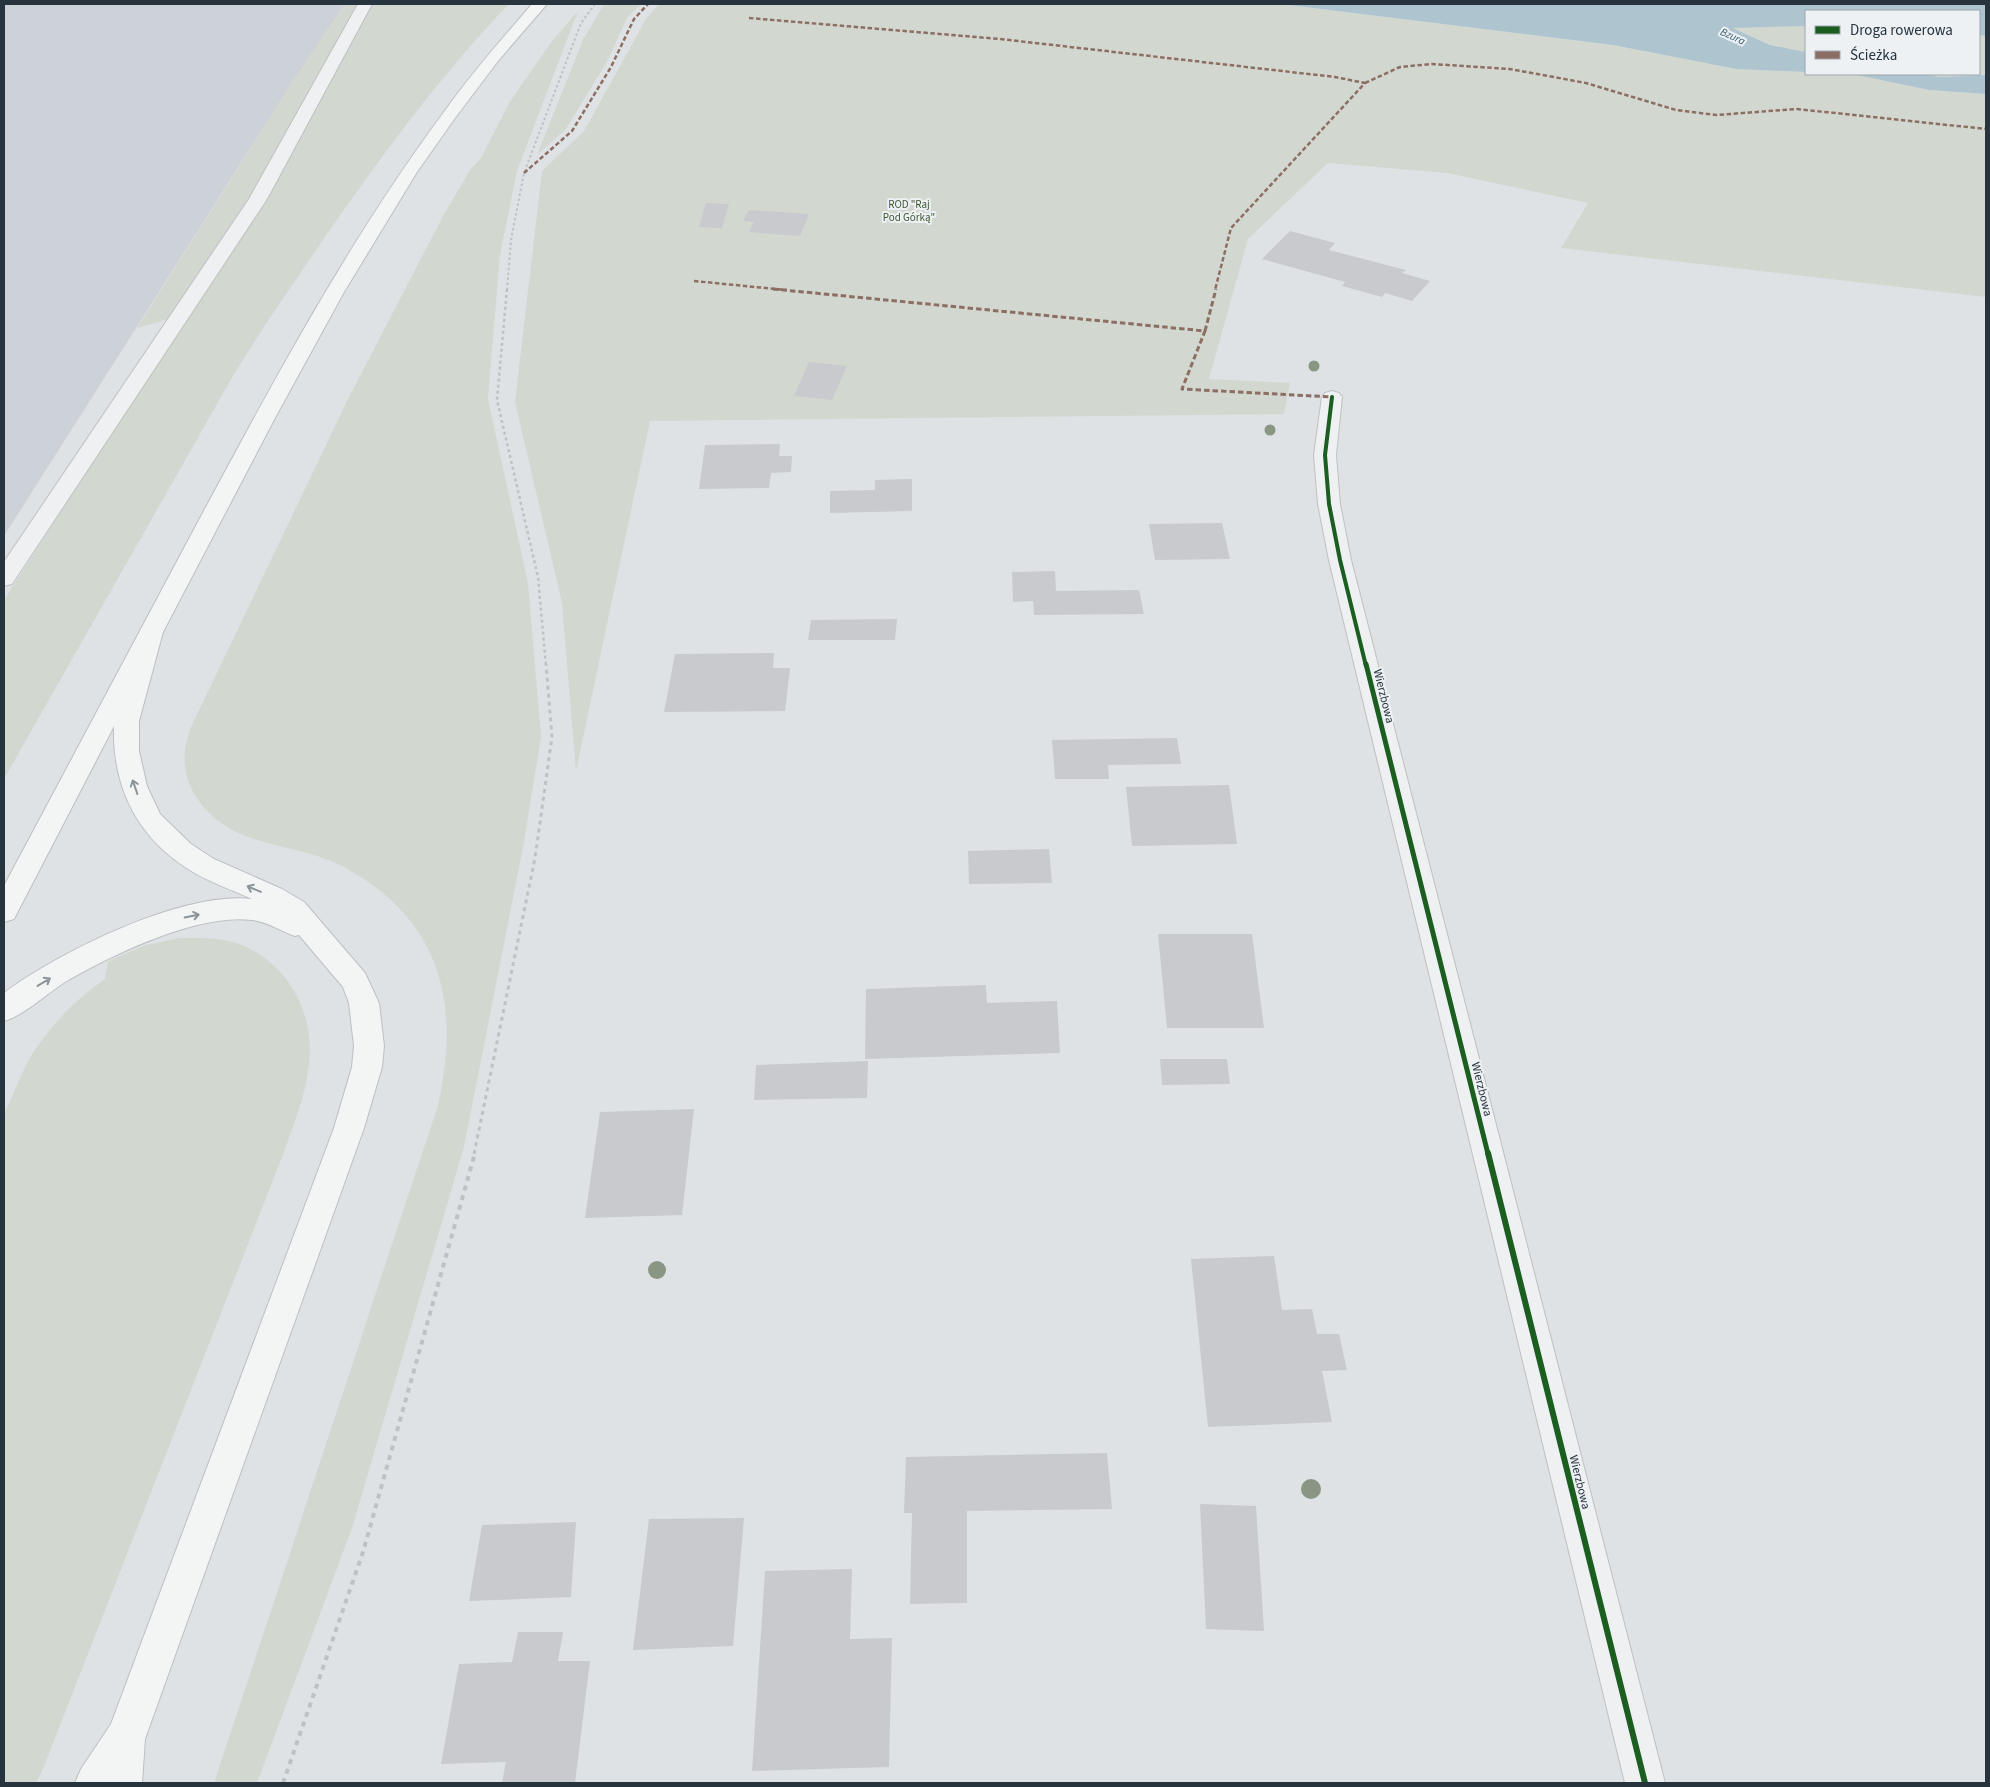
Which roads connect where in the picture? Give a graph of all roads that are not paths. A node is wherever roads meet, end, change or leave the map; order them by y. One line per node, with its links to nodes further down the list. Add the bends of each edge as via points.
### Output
1 (366, 4): 4 (street, via 258,199)
2 (540, 4): 5 (main road, via 490,60 376,220 301,349)
3 (1332, 397): 14 (street, Wierzbowa, via 1325,456 1329,504 1340,560)
4 (4, 579)
5 (152, 630): 6 (main road); 9 (main road, one-way to 5, via 294,910 272,896 204,866 181,851 150,820 134,786 126,751 127,722)
6 (28, 866): 7 (main road); 8 (main road)
7 (4, 900)
8 (4, 911)
9 (320, 939): 10 (main road, one-way to 9, via 40,984 119,941 185,918 242,909 282,918); 11 (main road, via 355,981 364,1003 368,1067 349,1128)
10 (4, 1009)
11 (126, 1736): 12 (main road); 13 (main road)
12 (95, 1783)
13 (122, 1783)
14 (1645, 1783)

